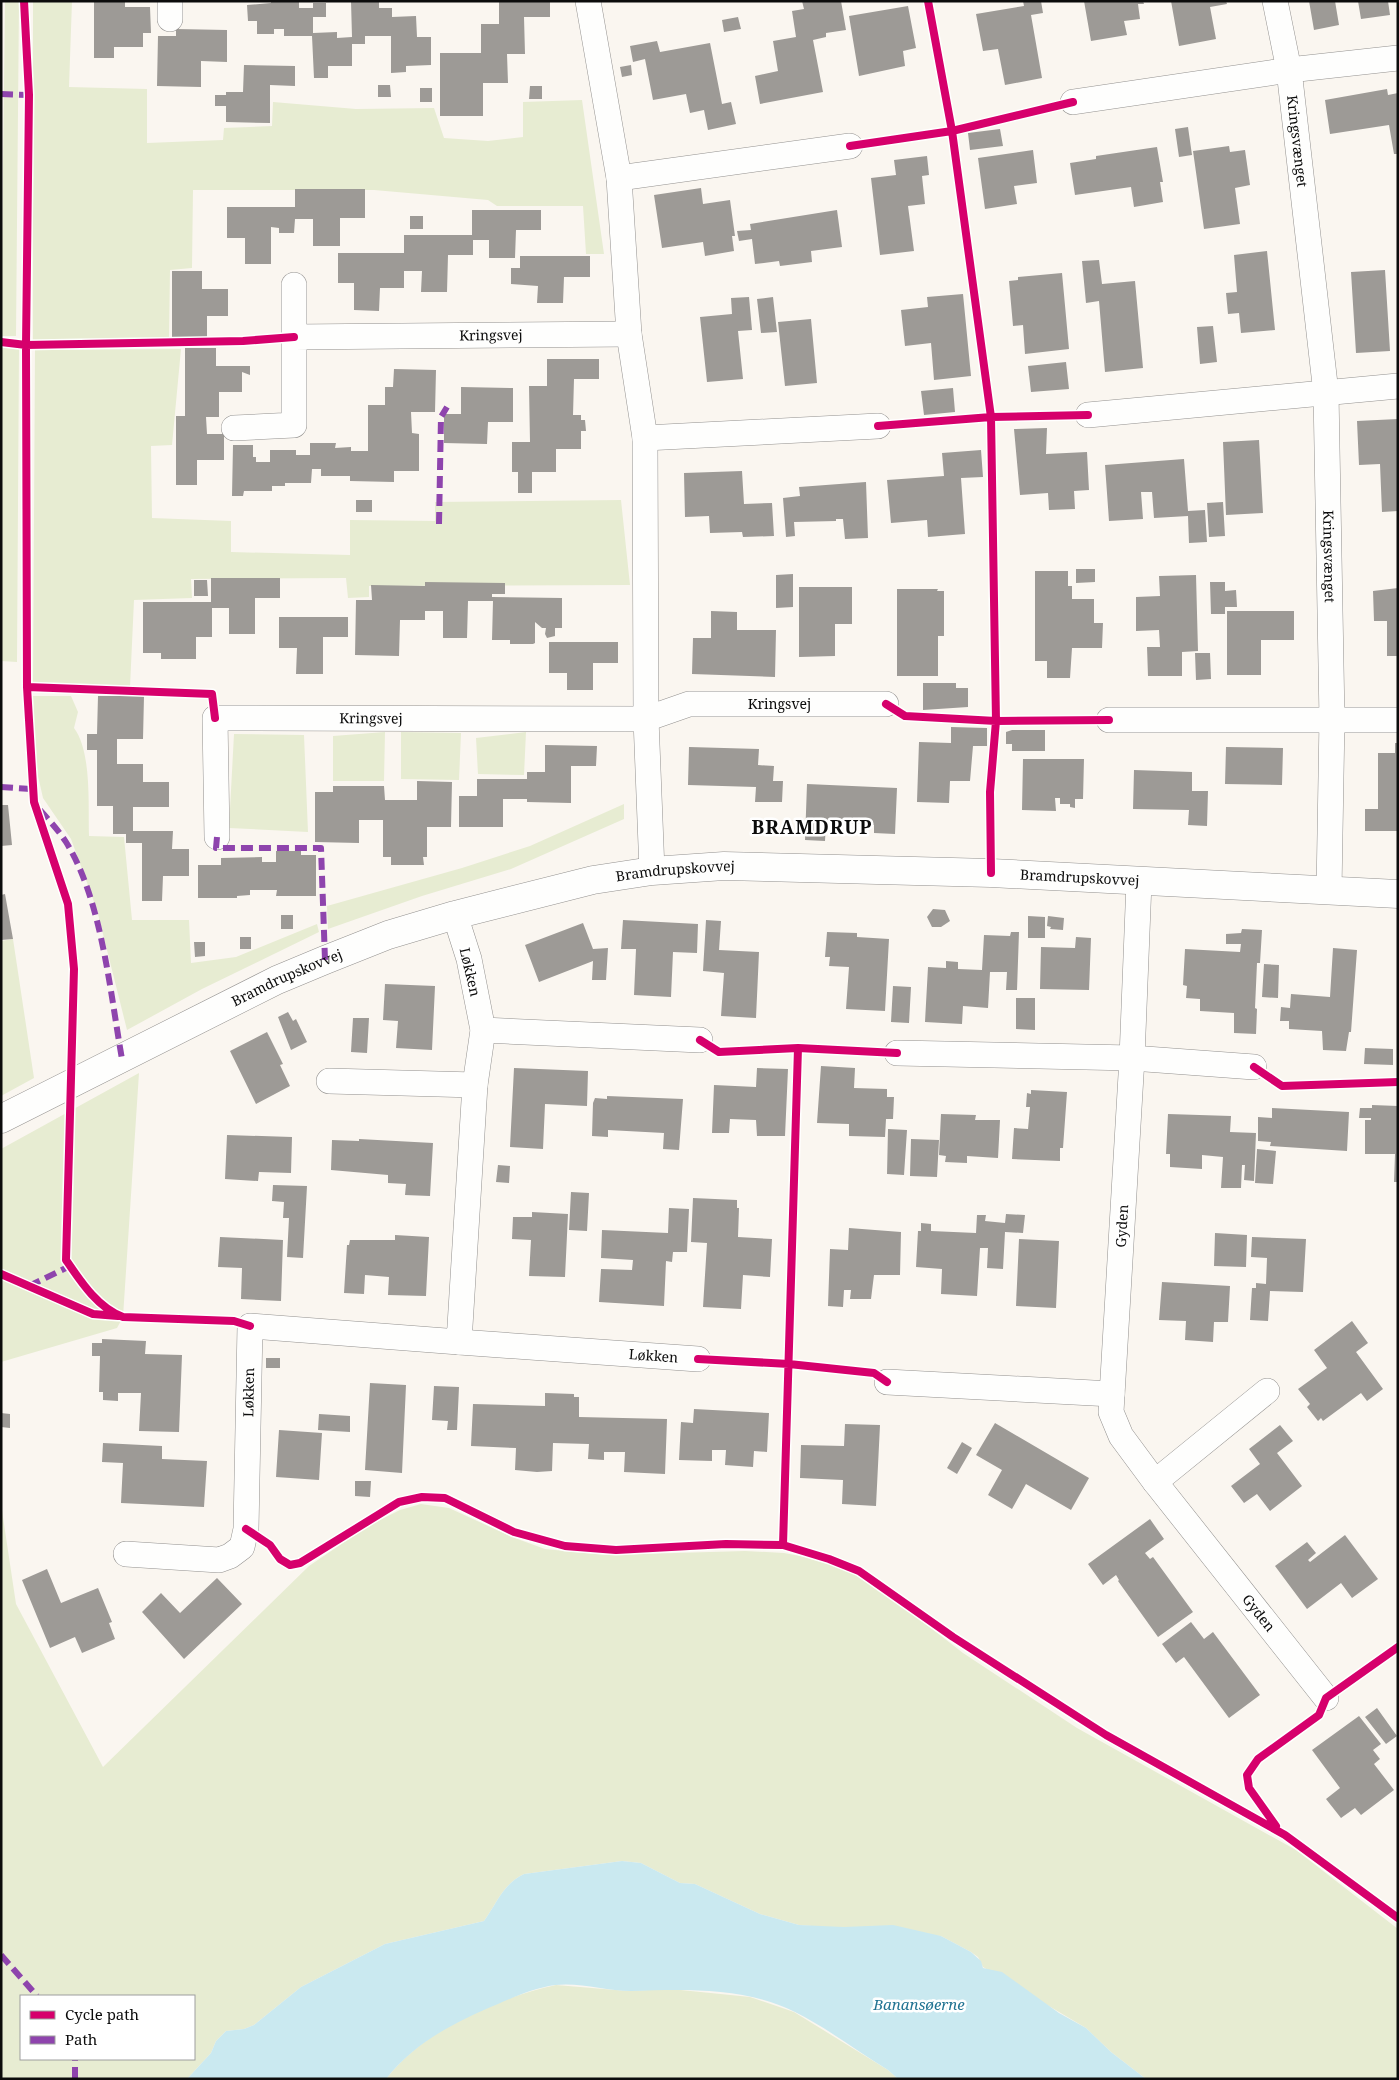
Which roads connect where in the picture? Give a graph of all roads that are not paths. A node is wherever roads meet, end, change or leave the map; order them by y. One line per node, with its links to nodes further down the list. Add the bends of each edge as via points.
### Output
1 (588, 1): 7 (street)
2 (1275, 1): 4 (street, Kringsvænget)
3 (1398, 58): 4 (street)
4 (1289, 70): 5 (street); 12 (street, Kringsvænget)
5 (1073, 102)
6 (850, 146): 7 (street)
7 (619, 178): 9 (street)
8 (294, 285): 10 (street)
9 (629, 334): 10 (street, Kringsvej); 16 (street)
10 (294, 337): 15 (street, via 294,425)
11 (1398, 386): 12 (street)
12 (1326, 393): 13 (street); 19 (street, Kringsvænget)
13 (1088, 414)
14 (878, 426): 16 (street)
15 (234, 428)
16 (645, 438): 18 (street)
17 (886, 704): 18 (street, Kringsvej, via 690,704)
18 (646, 719): 22 (street, Kringsvej, via 215,718); 23 (street)
19 (1332, 719): 20 (street); 21 (street); 25 (street, Kringsvænget)
20 (1109, 720)
21 (1398, 720)
22 (218, 837)
23 (652, 871): 24 (street, Bramdrupskovvej, via 724,866 992,873); 27 (street, Bramdrupskovvej, via 593,880)
24 (1139, 882): 25 (street, Bramdrupskovvej); 31 (street, Gyden)
25 (1329, 891): 26 (street, Bramdrupskovvej)
26 (1398, 894)
27 (455, 914): 28 (street, Løkken, via 469,959); 35 (street, Bramdrupskovvej, via 388,935 277,980)
28 (482, 1030): 29 (street); 34 (street, Løkken)
29 (700, 1040)
30 (897, 1054): 31 (street)
31 (1132, 1058): 32 (street); 40 (street, Gyden)
32 (1254, 1066)
33 (329, 1081): 34 (street)
34 (475, 1085): 36 (street, Løkken)
35 (1, 1118)
36 (459, 1342): 37 (street, Løkken); 42 (street, Løkken, via 250,1326 246,1529 242,1547 219,1560)
37 (698, 1359)
38 (887, 1382): 40 (street)
39 (1266, 1390): 41 (street)
40 (1112, 1394): 41 (street, Gyden, via 1111,1412 1121,1436)
41 (1155, 1482): 43 (street, Gyden)
42 (126, 1554)
43 (1326, 1698)

